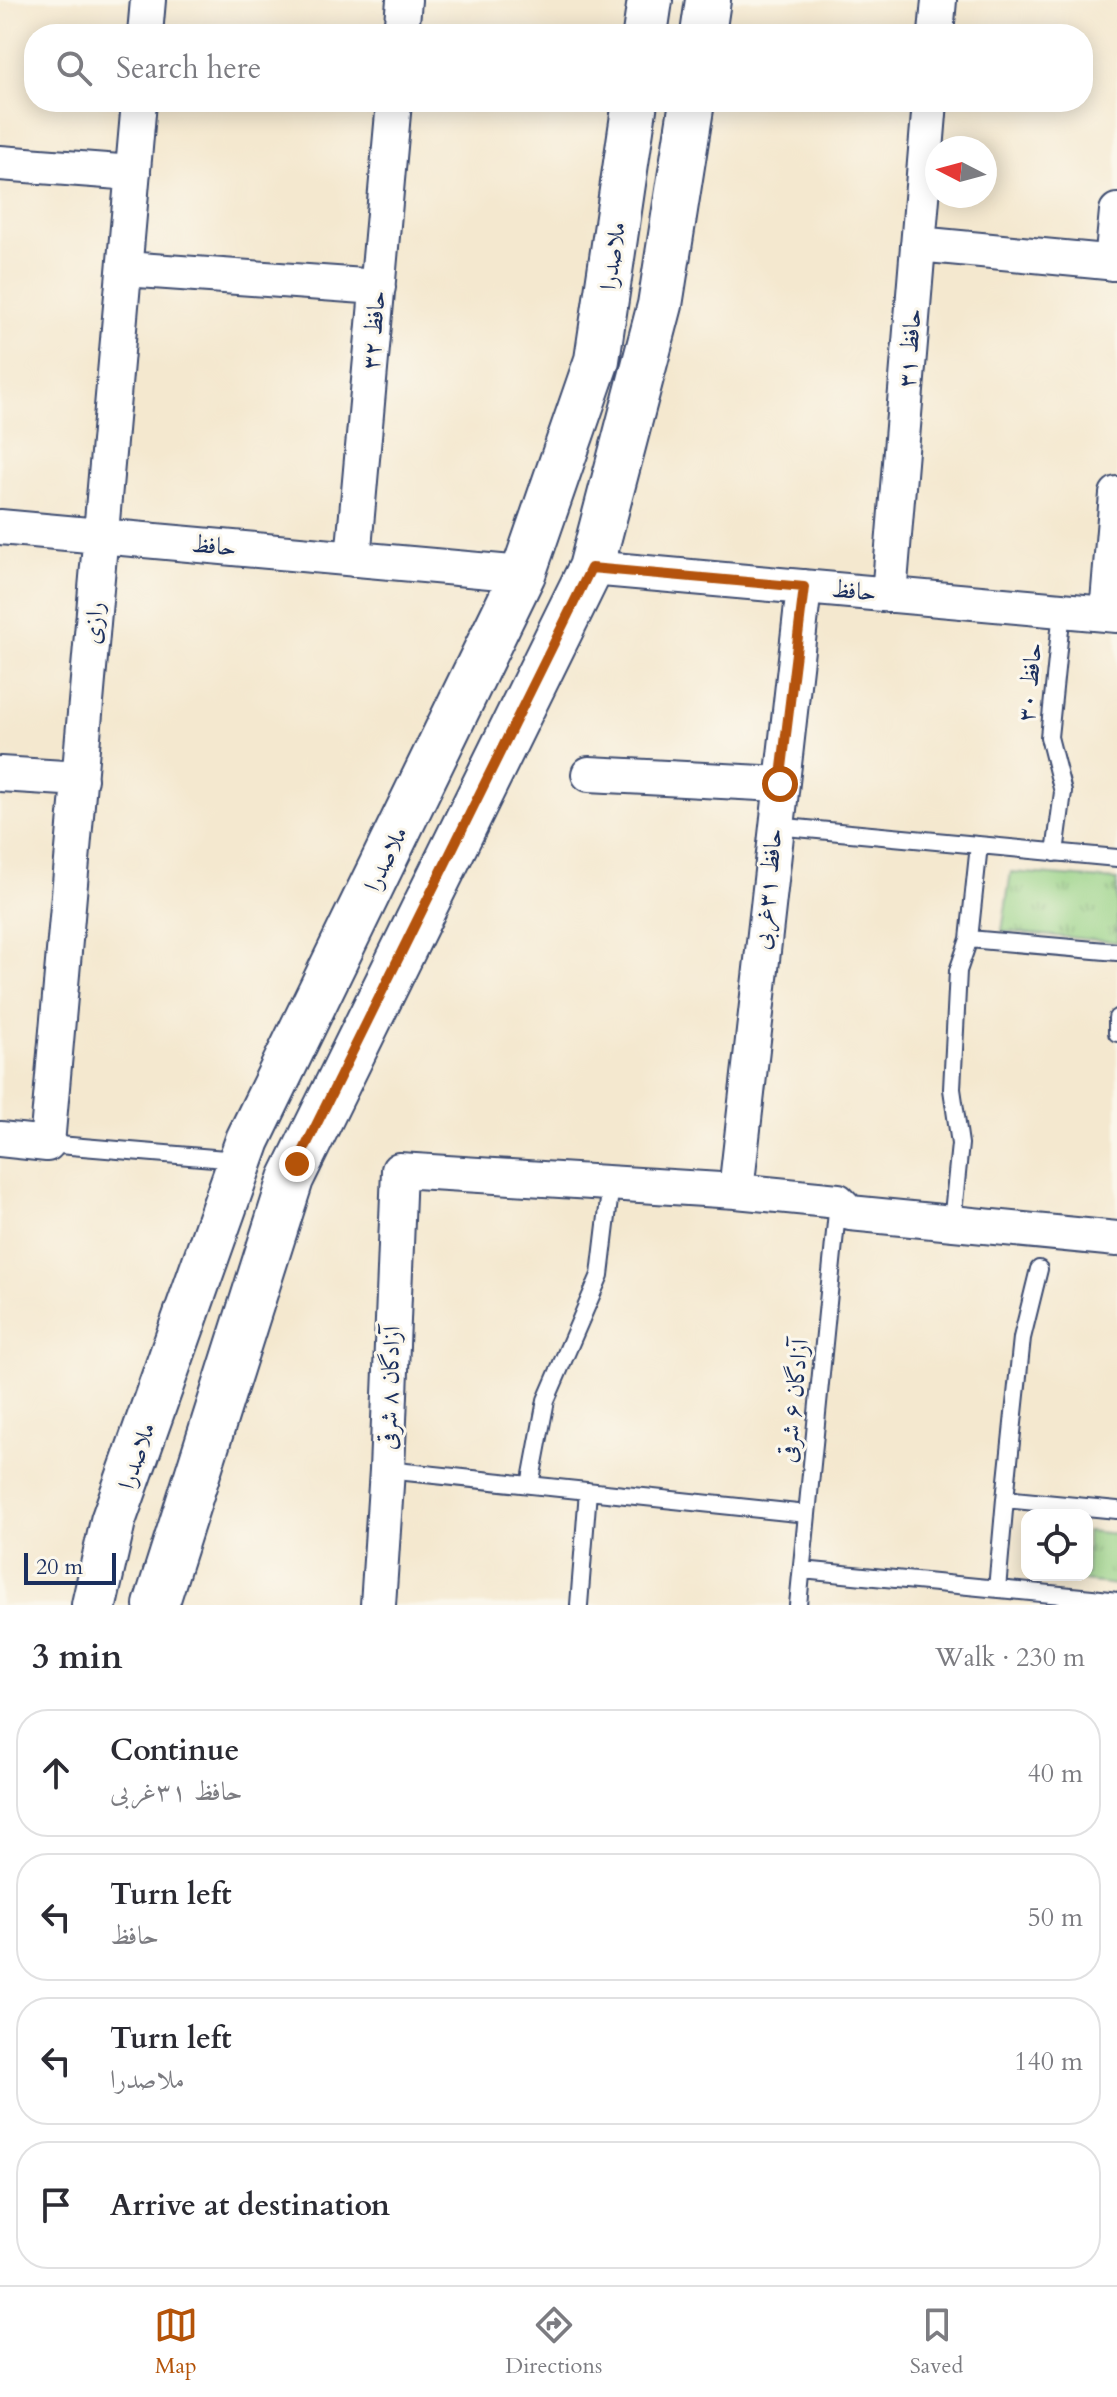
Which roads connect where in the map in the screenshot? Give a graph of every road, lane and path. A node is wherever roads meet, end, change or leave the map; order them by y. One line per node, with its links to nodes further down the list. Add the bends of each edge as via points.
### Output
1 (148, 0): 6 (street)
2 (404, 0): 7 (street)
3 (650, 0): 8 (main road)
4 (708, 0): 9 (main road)
5 (939, 0): 10 (street)
6 (146, 24)
7 (402, 24)
8 (646, 24)
9 (704, 24)
10 (937, 24)
11 (138, 112): 17 (street, رازی)
12 (393, 112): 22 (street, حافظ ۳۲)
13 (634, 112): 28 (main road, ملاصدرا, via 597,360)
14 (690, 112): 27 (main road, via 660,305)
15 (929, 112): 19 (street, حافظ ۳۱)
16 (0, 163): 17 (street)
17 (133, 173): 21 (street, رازی)
18 (1117, 211): 20 (street)
19 (918, 244): 20 (street); 30 (street, حافظ ۳۱)
20 (1115, 263)
21 (125, 269): 22 (street); 25 (street, رازی)
22 (378, 287): 26 (street, حافظ ۳۲)
23 (1117, 494): 32 (street)
24 (0, 527): 25 (street, حافظ)
25 (102, 536): 26 (street, حافظ); 35 (street, رازی)
26 (353, 559): 28 (street, حافظ)
27 (591, 568): 29 (street, حافظ); 65 (main road, via 291,1179)
28 (523, 574): 47 (main road, ملاصدرا)
29 (804, 587): 30 (street, حافظ); 36 (street, حافظ ۳۱غربی)
30 (889, 595): 31 (street, حافظ)
31 (1062, 610): 32 (street, حافظ); 39 (lane, حافظ ۳۰, via 1049,737 1063,792)
32 (1112, 614)
33 (0, 774): 35 (street)
34 (589, 774): 36 (street)
35 (80, 779): 46 (street, رازی)
36 (780, 784): 37 (street, حافظ ۳۱غربی)
37 (775, 826): 38 (lane); 49 (street, حافظ ۳۱غربی)
38 (979, 845): 39 (lane); 41 (lane)
39 (1055, 853): 40 (lane)
40 (1117, 858)
41 (969, 939): 42 (lane); 51 (lane, via 958,971 952,1089 960,1144)
42 (1117, 952)
43 (1117, 1018): 44 (lane)
44 (1117, 1033)
45 (0, 1139): 46 (street)
46 (47, 1144): 47 (lane)
47 (241, 1161): 64 (main road, ملاصدرا, via 113,1521)
48 (611, 1183): 49 (street); 54 (street, آزادگان ۸ شرقی, via 399,1170); 55 (lane, via 600,1275 546,1400)
49 (736, 1191): 50 (street)
50 (838, 1201): 51 (street, via 850,1213); 59 (lane, آزادگان ۶ شرقی)
51 (952, 1223): 52 (street)
52 (1117, 1239)
53 (1039, 1269): 57 (lane, via 1022,1338)
54 (387, 1470): 55 (lane); 66 (street, آزادگان ۸ شرقی)
55 (530, 1485): 56 (lane)
56 (588, 1491): 59 (lane); 67 (lane)
57 (1005, 1499): 58 (lane); 61 (lane)
58 (1117, 1510)
59 (807, 1514): 60 (lane, آزادگان ۶ شرقی)
60 (802, 1570): 61 (lane); 68 (lane, آزادگان ۶ شرقی)
61 (997, 1589): 63 (lane)
62 (1117, 1601): 63 (lane)
63 (1092, 1602)
64 (94, 1605)
65 (156, 1605)
66 (378, 1605)
67 (579, 1605)
68 (798, 1605)

